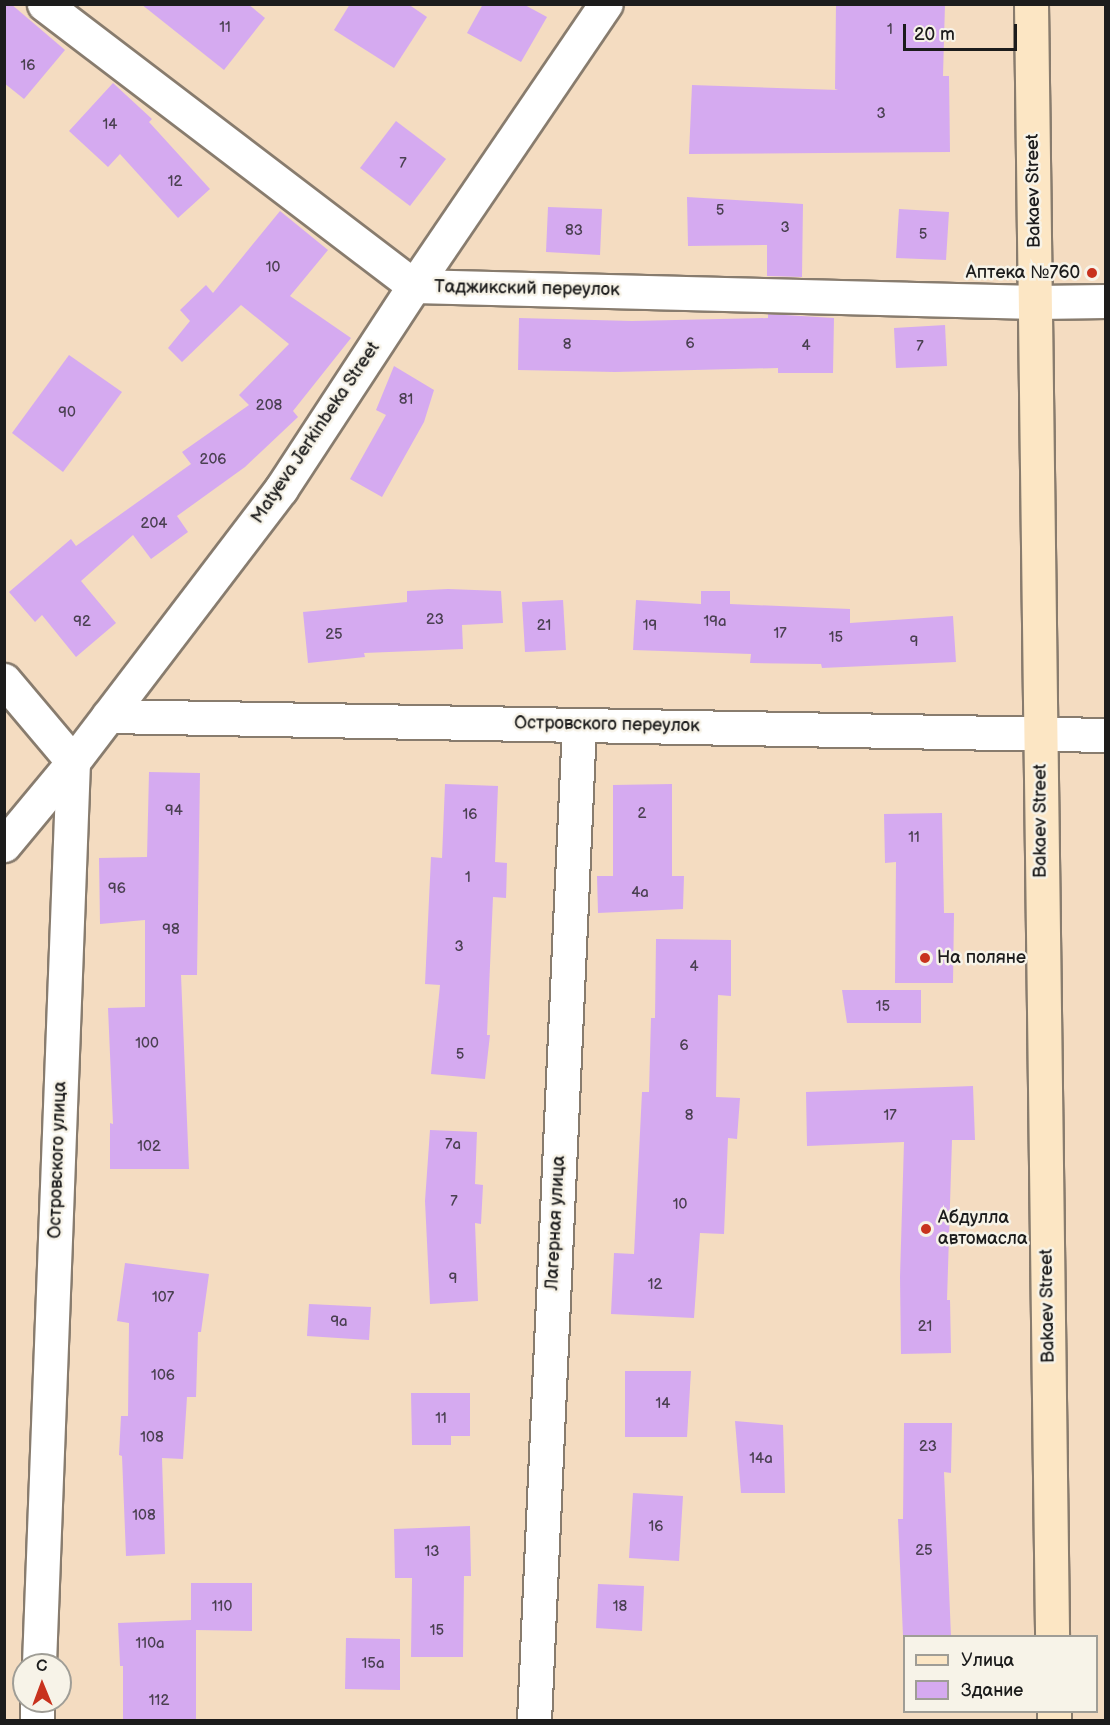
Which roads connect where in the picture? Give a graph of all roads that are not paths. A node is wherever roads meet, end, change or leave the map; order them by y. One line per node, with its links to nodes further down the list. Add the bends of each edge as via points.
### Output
1 (44, 4): 4 (street, Таджикский переулок)
2 (606, 4): 4 (street, Matyeva Jerkinbeka Street)
3 (1031, 4): 5 (main road, Bakaev Street)
4 (414, 286): 5 (street, Таджикский переулок); 8 (street, Matyeva Jerkinbeka Street, via 281,489)
5 (1036, 302): 6 (street, Таджикский переулок); 10 (main road, Bakaev Street)
6 (1106, 302)
7 (4, 680): 12 (street)
8 (108, 716): 9 (street, Островского переулок); 12 (street, Matyeva Jerkinbeka Street)
9 (579, 725): 10 (street, Островского переулок); 16 (street, Лагерная улица)
10 (1041, 734): 11 (street, Островского переулок); 14 (main road, Bakaev Street)
11 (1106, 735)
12 (73, 762): 13 (street, Matyeva Jerkinbeka Street); 15 (street, Островского улица)
13 (4, 845)
14 (1052, 1635)
15 (39, 1653)
16 (534, 1720)

